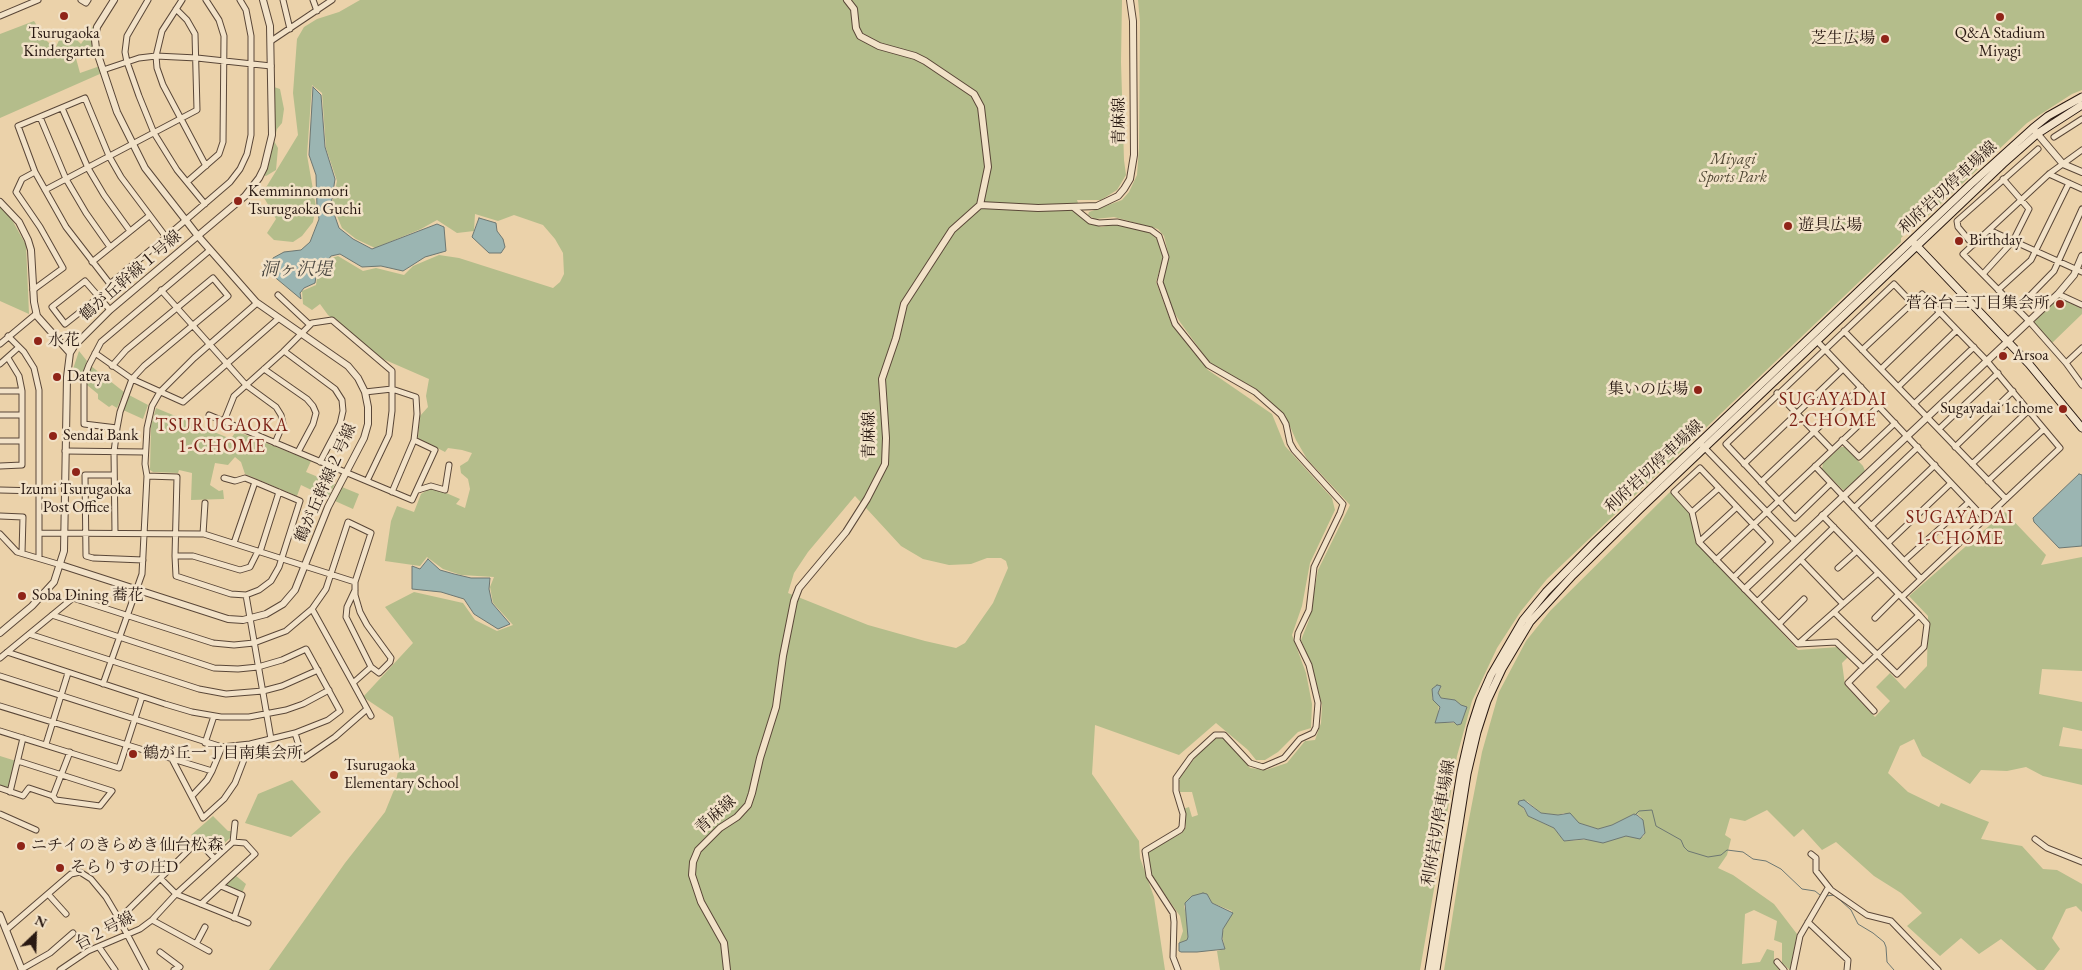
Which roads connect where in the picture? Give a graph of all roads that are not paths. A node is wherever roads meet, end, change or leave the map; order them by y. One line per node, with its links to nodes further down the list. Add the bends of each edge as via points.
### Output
1 (38, 0): 17 (street)
2 (80, 0): 3 (street, via 86,4)
3 (88, 0)
4 (114, 0): 26 (street, 鶴が丘幹線２号線, via 97,27 95,40)
5 (148, 0): 23 (street, via 127,36)
6 (182, 0): 15 (street)
7 (206, 0): 22 (street, via 222,28)
8 (240, 0): 24 (street, via 246,10 251,36)
9 (263, 0): 19 (street, 鶴が丘幹線１号線)
10 (283, 0): 18 (street)
11 (313, 0): 16 (street)
12 (332, 0): 16 (street)
13 (847, 0): 55 (street, via 854,9 860,36 879,46 925,61 974,94 981,106 988,167)
14 (1130, 0): 56 (street, 青麻線, via 1134,118 1131,173 1118,196 1097,206)
15 (176, 9): 20 (street, via 162,31); 21 (street, via 195,34)
16 (317, 11): 18 (street)
17 (0, 16)
18 (290, 29): 19 (street)
19 (271, 41): 25 (street, 鶴が丘幹線１号線)
20 (156, 56): 21 (street); 23 (street); 31 (street, via 163,85)
21 (197, 58): 22 (street); 31 (street, via 197,110)
22 (224, 61): 24 (street); 41 (street, via 224,142 219,154)
23 (127, 62): 26 (street); 34 (street)
24 (251, 64): 25 (street); 54 (street, via 251,135 247,154 230,182)
25 (271, 66): 62 (street, 鶴が丘幹線１号線, via 272,135 264,168 245,196)
26 (103, 70): 36 (street, 鶴が丘幹線２号線)
27 (2082, 97): 33 (main road, 利府岩切停車場線, via 2048,116)
28 (2082, 105): 33 (main road, 利府岩切停車場線)
29 (62, 108): 30 (street); 39 (street, via 85,98); 42 (street)
30 (40, 117): 43 (street, via 18,126); 46 (street)
31 (182, 118): 34 (street); 41 (street)
32 (2082, 119): 35 (street)
33 (2035, 131): 40 (street); 65 (main road, 利府岩切停車場線)
34 (154, 133): 36 (street); 48 (street)
35 (2054, 137)
36 (132, 144): 39 (street); 59 (street, 鶴が丘幹線２号線)
37 (2038, 149): 47 (street)
38 (2081, 152): 40 (street)
39 (109, 156): 42 (street); 58 (street)
40 (2063, 164): 44 (street); 45 (street)
41 (206, 166): 48 (street)
42 (88, 168): 46 (street); 61 (street)
43 (36, 172): 51 (street); 75 (street, via 22,179 16,192 63,268)
44 (2082, 172)
45 (2049, 174): 49 (street); 52 (street)
46 (66, 179): 51 (street); 67 (street)
47 (2003, 179): 52 (street); 66 (street, via 1958,221 1958,227)
48 (187, 182): 54 (street)
49 (2069, 183): 50 (street); 69 (street)
50 (2082, 189)
51 (45, 190): 71 (street, via 66,227)
52 (2022, 199): 60 (street); 64 (street, via 2029,209)
53 (0, 202): 75 (street, via 19,222 28,240)
54 (204, 204): 59 (street)
55 (980, 205): 56 (street, 青麻線); 326 (street, 青麻線, via 952,230 904,304 882,380 885,464 868,499 846,532 799,588 783,656 776,707 748,804 698,850 693,862 692,875 700,902 724,943)
56 (1074, 208): 327 (street, via 1090,221 1117,222 1151,230 1159,236 1166,257 1160,282 1175,324 1208,365 1255,392 1281,415 1294,450 1343,504 1314,567 1308,610 1297,640 1309,665 1318,703 1313,733 1300,739 1284,758 1263,767 1250,763 1224,735 1214,735 1191,757 1176,778 1182,827 1144,851 1149,876 1173,912 1173,957)
57 (2082, 209): 72 (street)
58 (149, 216): 61 (street); 63 (street)
59 (185, 220): 62 (street, 鶴が丘幹線２号線); 63 (street)
60 (1989, 230): 64 (street); 66 (street)
61 (130, 231): 67 (street)
62 (198, 236): 68 (street, 鶴が丘幹線２号線); 86 (street, 鶴が丘幹線１号線)
63 (166, 237): 71 (street, via 110,284)
64 (2013, 241): 69 (street); 74 (street)
65 (1915, 243): 97 (main road, 利府岩切停車場線); 98 (main road); 152 (main road, 利府岩切停車場線)
66 (1973, 245): 74 (street, via 1963,254)
67 (110, 247): 71 (street)
68 (210, 250): 76 (street); 81 (street, 鶴が丘幹線２号線)
69 (2036, 251): 72 (street); 77 (street, via 2031,260)
70 (2082, 256): 73 (street)
71 (92, 262)
72 (2059, 262): 73 (street); 85 (street)
73 (2079, 270): 78 (street)
74 (1983, 274): 77 (street)
75 (33, 290): 88 (street)
76 (161, 290): 84 (street); 108 (street, via 101,342)
77 (1998, 290): 85 (street)
78 (2058, 294): 83 (street); 90 (street)
79 (278, 295): 92 (street)
80 (99, 297): 80 (street, via 85,281 52,307 65,324); 86 (street)
81 (257, 303): 89 (street, 鶴が丘幹線２号線); 100 (street)
82 (1912, 303): 87 (street, via 1922,294); 94 (street, via 1894,284); 105 (street)
83 (2082, 305)
84 (177, 308): 91 (street); 91 (street, via 213,278 228,296); 114 (street, via 126,350)
85 (2017, 309): 90 (street)
86 (110, 310): 107 (street, 鶴が丘幹線１号線)
87 (1940, 312): 93 (street); 117 (street)
88 (36, 314): 96 (street); 107 (street)
89 (280, 318): 95 (street, 鶴が丘幹線２号線); 113 (street)
90 (2029, 321): 98 (street); 111 (street)
91 (193, 325): 100 (street); 119 (street)
92 (310, 326): 95 (street); 124 (street, via 332,320 392,371)
93 (1957, 330): 102 (street); 123 (street)
94 (1844, 331): 104 (street); 105 (street)
95 (302, 334): 106 (street); 129 (street, 鶴が丘幹線２号線, via 348,366)
96 (8, 336): 99 (street); 101 (street)
97 (1817, 341): 104 (street); 152 (main road, 利府岩切停車場線)
98 (2008, 342): 110 (street); 142 (main road)
99 (0, 344)
100 (210, 344): 113 (street); 128 (street)
101 (19, 347): 109 (street); 180 (street, via 34,368 39,390)
102 (1974, 347): 110 (street); 131 (street)
103 (2082, 348): 111 (street)
104 (1825, 350): 116 (street); 130 (street)
105 (1862, 350): 117 (street)
106 (284, 352): 115 (street); 160 (street, via 335,389 342,400 340,424)
107 (70, 353): 156 (street)
108 (95, 353): 114 (street); 141 (street, via 84,378 84,424)
109 (8, 358): 112 (street); 126 (street, via 19,376)
110 (1988, 361): 118 (street); 138 (street)
111 (2066, 363): 120 (street)
112 (0, 364)
113 (226, 364): 121 (street); 128 (street, via 183,402)
114 (112, 366): 119 (street)
115 (264, 369): 121 (street); 159 (street, via 313,406 316,414 313,424)
116 (1844, 369): 122 (street); 134 (street)
117 (1881, 369): 123 (street)
118 (1998, 373): 127 (street); 143 (street)
119 (132, 380): 128 (street); 141 (street)
120 (2082, 384)
121 (246, 385): 139 (street, via 234,396); 151 (street, via 276,407 281,415 282,424)
122 (1861, 387): 132 (street); 145 (street)
123 (1898, 387): 131 (street)
124 (392, 389): 129 (street); 147 (street, via 416,397); 171 (street, via 389,435)
125 (0, 391): 126 (street)
126 (22, 391): 136 (street)
127 (2013, 391): 133 (street); 153 (street)
128 (160, 392): 158 (street, via 149,416)
129 (365, 392): 167 (street, 鶴が丘幹線２号線, via 368,424)
130 (1778, 393): 134 (street); 161 (street, via 1726,444)
131 (1914, 404): 138 (street)
132 (1879, 406): 140 (street); 148 (street)
133 (2029, 410): 144 (street); 162 (street)
134 (1797, 414): 145 (street); 161 (street)
135 (0, 415): 136 (street)
136 (22, 415): 150 (street)
137 (209, 415): 139 (street)
138 (1926, 416): 143 (street); 146 (street)
139 (224, 421): 151 (street)
140 (1895, 423): 146 (street); 148 (street, via 1859,457)
141 (116, 428): 157 (street)
142 (2082, 428)
143 (1939, 429): 153 (street)
144 (2044, 429): 172 (street); 184 (street, via 2060,448)
145 (1814, 432): 155 (street); 174 (street)
146 (1906, 435): 154 (street); 183 (street)
147 (414, 440): 179 (street, via 435,450); 182 (street)
148 (1842, 440): 155 (street)
149 (0, 441): 150 (street)
150 (22, 441): 164 (street, via 22,465)
151 (275, 443): 159 (street)
152 (1702, 445): 191 (street); 328 (main road, 利府岩切停車場線, via 1546,592 1523,620 1491,675 1471,728 1461,772); 329 (main road, 利府岩切停車場線, via 1552,596 1530,622 1502,669 1487,701 1469,767)
153 (1955, 446): 162 (street)
154 (1918, 448): 166 (street); 189 (street)
155 (1832, 450): 165 (street)
156 (65, 451): 157 (street); 199 (street)
157 (114, 452): 158 (street); 168 (street)
158 (146, 452): 169 (street)
159 (298, 452): 160 (street)
160 (320, 462): 167 (street)
161 (1744, 464): 174 (street)
162 (1972, 464): 172 (street)
163 (449, 465): 179 (street, via 445,490 431,486)
164 (0, 466)
165 (1815, 466): 175 (street); 185 (street)
166 (1935, 466): 176 (street); 196 (street)
167 (346, 473): 171 (street); 221 (street, 鶴が丘幹線２号線, via 328,507)
168 (114, 475): 200 (street, via 85,476); 201 (street)
169 (147, 476): 202 (street); 203 (street, via 176,477)
170 (224, 478): 173 (street, via 234,481 245,478)
171 (367, 481): 182 (street)
172 (1988, 481): 184 (street)
173 (255, 482): 181 (street); 208 (street)
174 (1761, 482): 185 (street)
175 (1831, 483): 183 (street); 185 (street, via 1795,518)
176 (1951, 483): 186 (street); 209 (street)
177 (1719, 488): 188 (street); 190 (street); 190 (street, via 1700,468 1674,492)
178 (0, 490): 180 (street)
179 (417, 490): 182 (street, via 412,500)
180 (39, 491): 198 (street)
181 (279, 492): 210 (street); 215 (street, via 300,501)
182 (392, 492)
183 (1843, 496): 189 (street); 192 (street)
184 (2006, 499): 194 (street)
185 (1778, 501): 191 (street)
186 (1969, 502): 194 (street); 219 (street)
187 (205, 503): 205 (street)
188 (1737, 507): 195 (street); 207 (street)
189 (1854, 508): 196 (street)
190 (1692, 512): 207 (street)
191 (1766, 512): 195 (street); 206 (street)
192 (1822, 515): 197 (street); 206 (street)
193 (0, 516): 212 (street, via 23,516)
194 (1985, 519): 226 (street)
195 (1754, 524): 217 (street); 225 (street, via 1770,542)
196 (1871, 526): 209 (street)
197 (1834, 527): 211 (street); 218 (street)
198 (39, 533): 199 (street); 214 (street)
199 (64, 533): 200 (street); 220 (street)
200 (86, 533): 201 (street); 216 (street, via 86,556)
201 (115, 533): 202 (street)
202 (144, 533): 203 (street); 216 (street)
203 (175, 533): 205 (street); 213 (street)
204 (0, 534): 212 (street, via 13,549)
205 (203, 534): 208 (street)
206 (1795, 541): 228 (street)
207 (1698, 542): 217 (street)
208 (234, 543): 210 (street)
209 (1888, 543): 219 (street)
210 (259, 551): 213 (street, via 250,567 240,570 193,556); 215 (street)
211 (1857, 551): 222 (street); 223 (street)
212 (22, 553): 214 (street)
213 (175, 556): 231 (street, via 176,576 231,594)
214 (39, 558): 220 (street)
215 (281, 558): 221 (street); 231 (street, via 271,581)
216 (143, 560): 229 (street)
217 (1716, 560): 225 (street)
218 (1801, 560): 234 (street); 235 (street)
219 (1904, 561): 226 (street)
220 (61, 565): 229 (street, 鶴が丘幹線２号線); 244 (street, via 54,582 44,594)
221 (305, 566): 224 (street); 242 (street, 鶴が丘幹線２号線, via 295,590 283,604)
222 (1838, 568)
223 (1878, 573): 232 (street); 235 (street)
224 (332, 575): 227 (street); 227 (street, via 348,522 371,533); 236 (street)
225 (1734, 577): 228 (street)
226 (1921, 579): 232 (street)
227 (354, 582): 230 (street)
228 (1745, 589): 234 (street)
229 (136, 590): 238 (street); 242 (street, 鶴が丘幹線２号線, via 228,619)
230 (355, 590): 254 (street, via 346,617); 254 (street, via 360,612 391,658 379,673)
231 (246, 595): 242 (street)
232 (1900, 596): 240 (street); 241 (street)
233 (1804, 599): 243 (street)
234 (1758, 602): 243 (street)
235 (1843, 604): 237 (street)
236 (312, 609): 247 (street, via 286,631); 259 (street)
237 (1834, 612): 248 (street); 250 (street)
238 (126, 614): 239 (street, via 73,598); 246 (street); 247 (street, via 213,643)
239 (52, 615): 245 (street); 246 (street)
240 (1919, 615): 250 (street); 250 (street, via 1927,624 1924,647 1897,674)
241 (1875, 618)
242 (251, 619): 247 (street)
243 (1779, 624): 248 (street)
244 (0, 633)
245 (29, 634): 249 (street); 252 (street)
246 (118, 638): 252 (street); 253 (street, via 214,668)
247 (254, 643): 253 (street)
248 (1798, 644): 255 (street, via 1836,642)
249 (7, 652): 251 (street); 257 (street)
250 (1876, 654): 255 (street)
251 (0, 658)
252 (110, 660): 260 (street); 262 (street, via 199,689 226,694)
253 (258, 667): 256 (street, via 306,649); 262 (street)
254 (371, 667): 259 (street)
255 (1863, 668): 267 (street, via 1848,683)
256 (318, 670): 261 (street); 262 (street)
257 (68, 672): 260 (street); 263 (street)
258 (0, 676): 263 (street)
259 (354, 682): 266 (street)
260 (103, 684): 264 (street)
261 (329, 690): 268 (street, via 303,704); 274 (street, via 340,710)
262 (263, 691): 268 (street)
263 (60, 697): 271 (street); 272 (street)
264 (142, 697): 269 (street); 271 (street)
265 (0, 706): 272 (street)
266 (367, 709): 270 (street); 274 (street, via 335,737 302,759)
267 (1874, 710)
268 (267, 715): 269 (street); 276 (street)
269 (214, 716): 277 (street)
270 (371, 716)
271 (135, 720): 277 (street); 279 (street)
272 (53, 722): 278 (street); 279 (street)
273 (0, 732): 275 (street)
274 (295, 733): 276 (street)
275 (23, 738): 278 (street); 284 (street)
276 (271, 739): 280 (street)
277 (205, 743): 281 (street)
278 (46, 744): 282 (street)
279 (127, 744): 282 (street, via 119,768); 283 (street)
280 (250, 744): 281 (street); 290 (street, via 235,783 216,809 203,818)
281 (222, 747): 285 (street)
282 (70, 752): 286 (street)
283 (172, 758): 285 (street); 290 (street)
284 (18, 761): 286 (street); 288 (street)
285 (212, 771): 290 (street)
286 (62, 775): 289 (street); 289 (street, via 112,791 100,806 56,800)
287 (0, 788): 288 (street)
288 (10, 792): 289 (street, via 23,796 29,788)
289 (53, 796)
290 (192, 796)
291 (0, 814): 293 (street)
292 (235, 823): 295 (street)
293 (36, 830)
294 (2035, 839): 298 (street, via 2047,848)
295 (233, 842): 297 (street, 台２号線); 300 (street, via 244,843 255,854)
296 (1811, 854): 301 (street, via 1816,858 1816,871)
297 (214, 858): 299 (street, via 198,841); 303 (street, 台２号線)
298 (2082, 862)
299 (161, 879): 303 (street); 308 (street)
300 (221, 886): 304 (street); 307 (street, via 242,895)
301 (1828, 888): 310 (street); 333 (street, via 1867,916 1891,921)
302 (48, 894): 305 (street); 308 (street, via 71,874 80,872 91,879); 313 (street)
303 (176, 894): 304 (street); 309 (street, 台２号線)
304 (201, 904): 307 (street)
305 (66, 914)
306 (0, 915): 313 (street)
307 (234, 918): 311 (street)
308 (119, 919): 315 (street)
309 (152, 920): 315 (street, 台２号線); 316 (street)
310 (1808, 922): 331 (street, via 1800,936); 332 (street, via 1848,960)
311 (248, 923)
312 (205, 928): 316 (street)
313 (6, 930): 321 (street)
314 (73, 933): 321 (street, via 50,954)
315 (128, 934): 317 (street, 台２号線); 324 (street)
316 (196, 944): 318 (street)
317 (99, 947): 322 (street, 台２号線); 323 (street)
318 (209, 951)
319 (160, 952): 325 (street, via 180,967)
320 (1777, 962): 330 (street)
321 (22, 970)
322 (60, 970)
323 (115, 970)
324 (146, 970)
325 (174, 970)
326 (727, 970)
327 (1178, 970)
328 (1429, 970)
329 (1436, 970)
330 (1784, 970)
331 (1793, 970)
332 (1847, 970)
333 (1938, 970)

